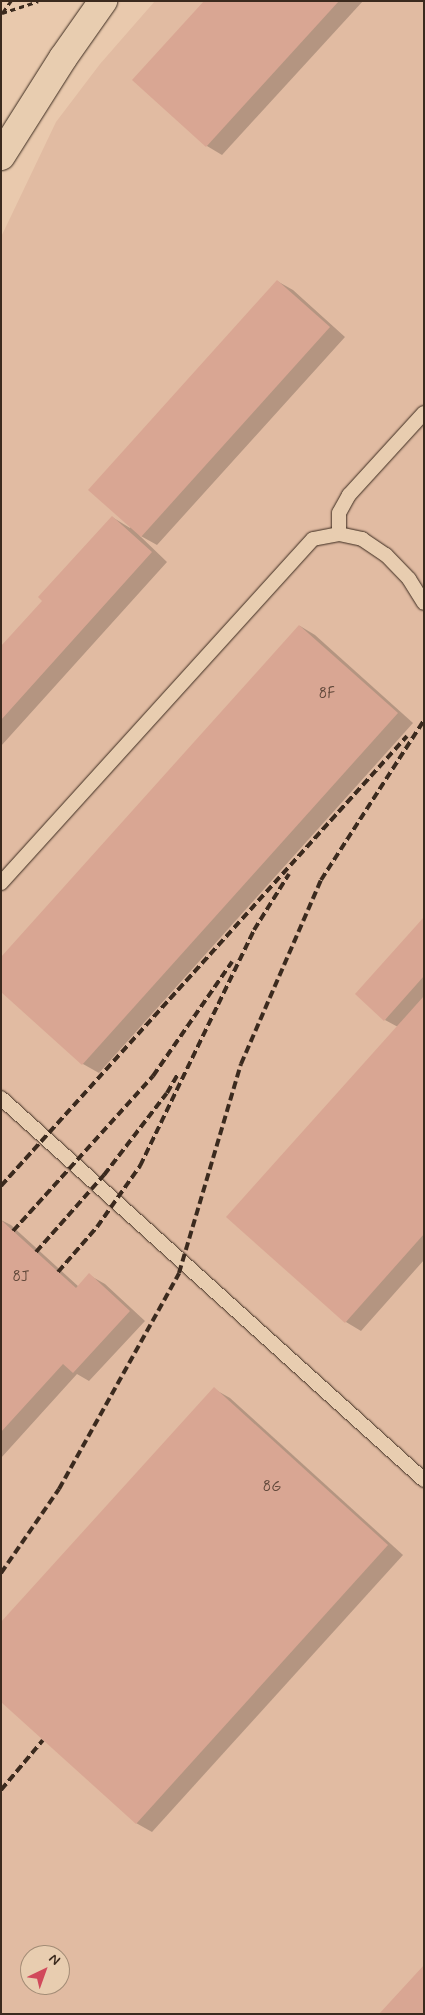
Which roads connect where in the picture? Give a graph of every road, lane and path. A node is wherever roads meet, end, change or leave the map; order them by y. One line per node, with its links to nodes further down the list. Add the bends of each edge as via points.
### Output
1 (11, 1): 4 (path)
2 (38, 1): 4 (path)
3 (103, 1): 5 (street)
4 (2, 13)
5 (1, 156)
6 (424, 413): 7 (lane, via 349,496 339,513)
7 (338, 534): 8 (lane, via 362,539 386,555 409,579); 9 (lane, via 313,539)
8 (424, 603)
9 (1, 884)
10 (1, 1098): 11 (lane)
11 (424, 1480)

